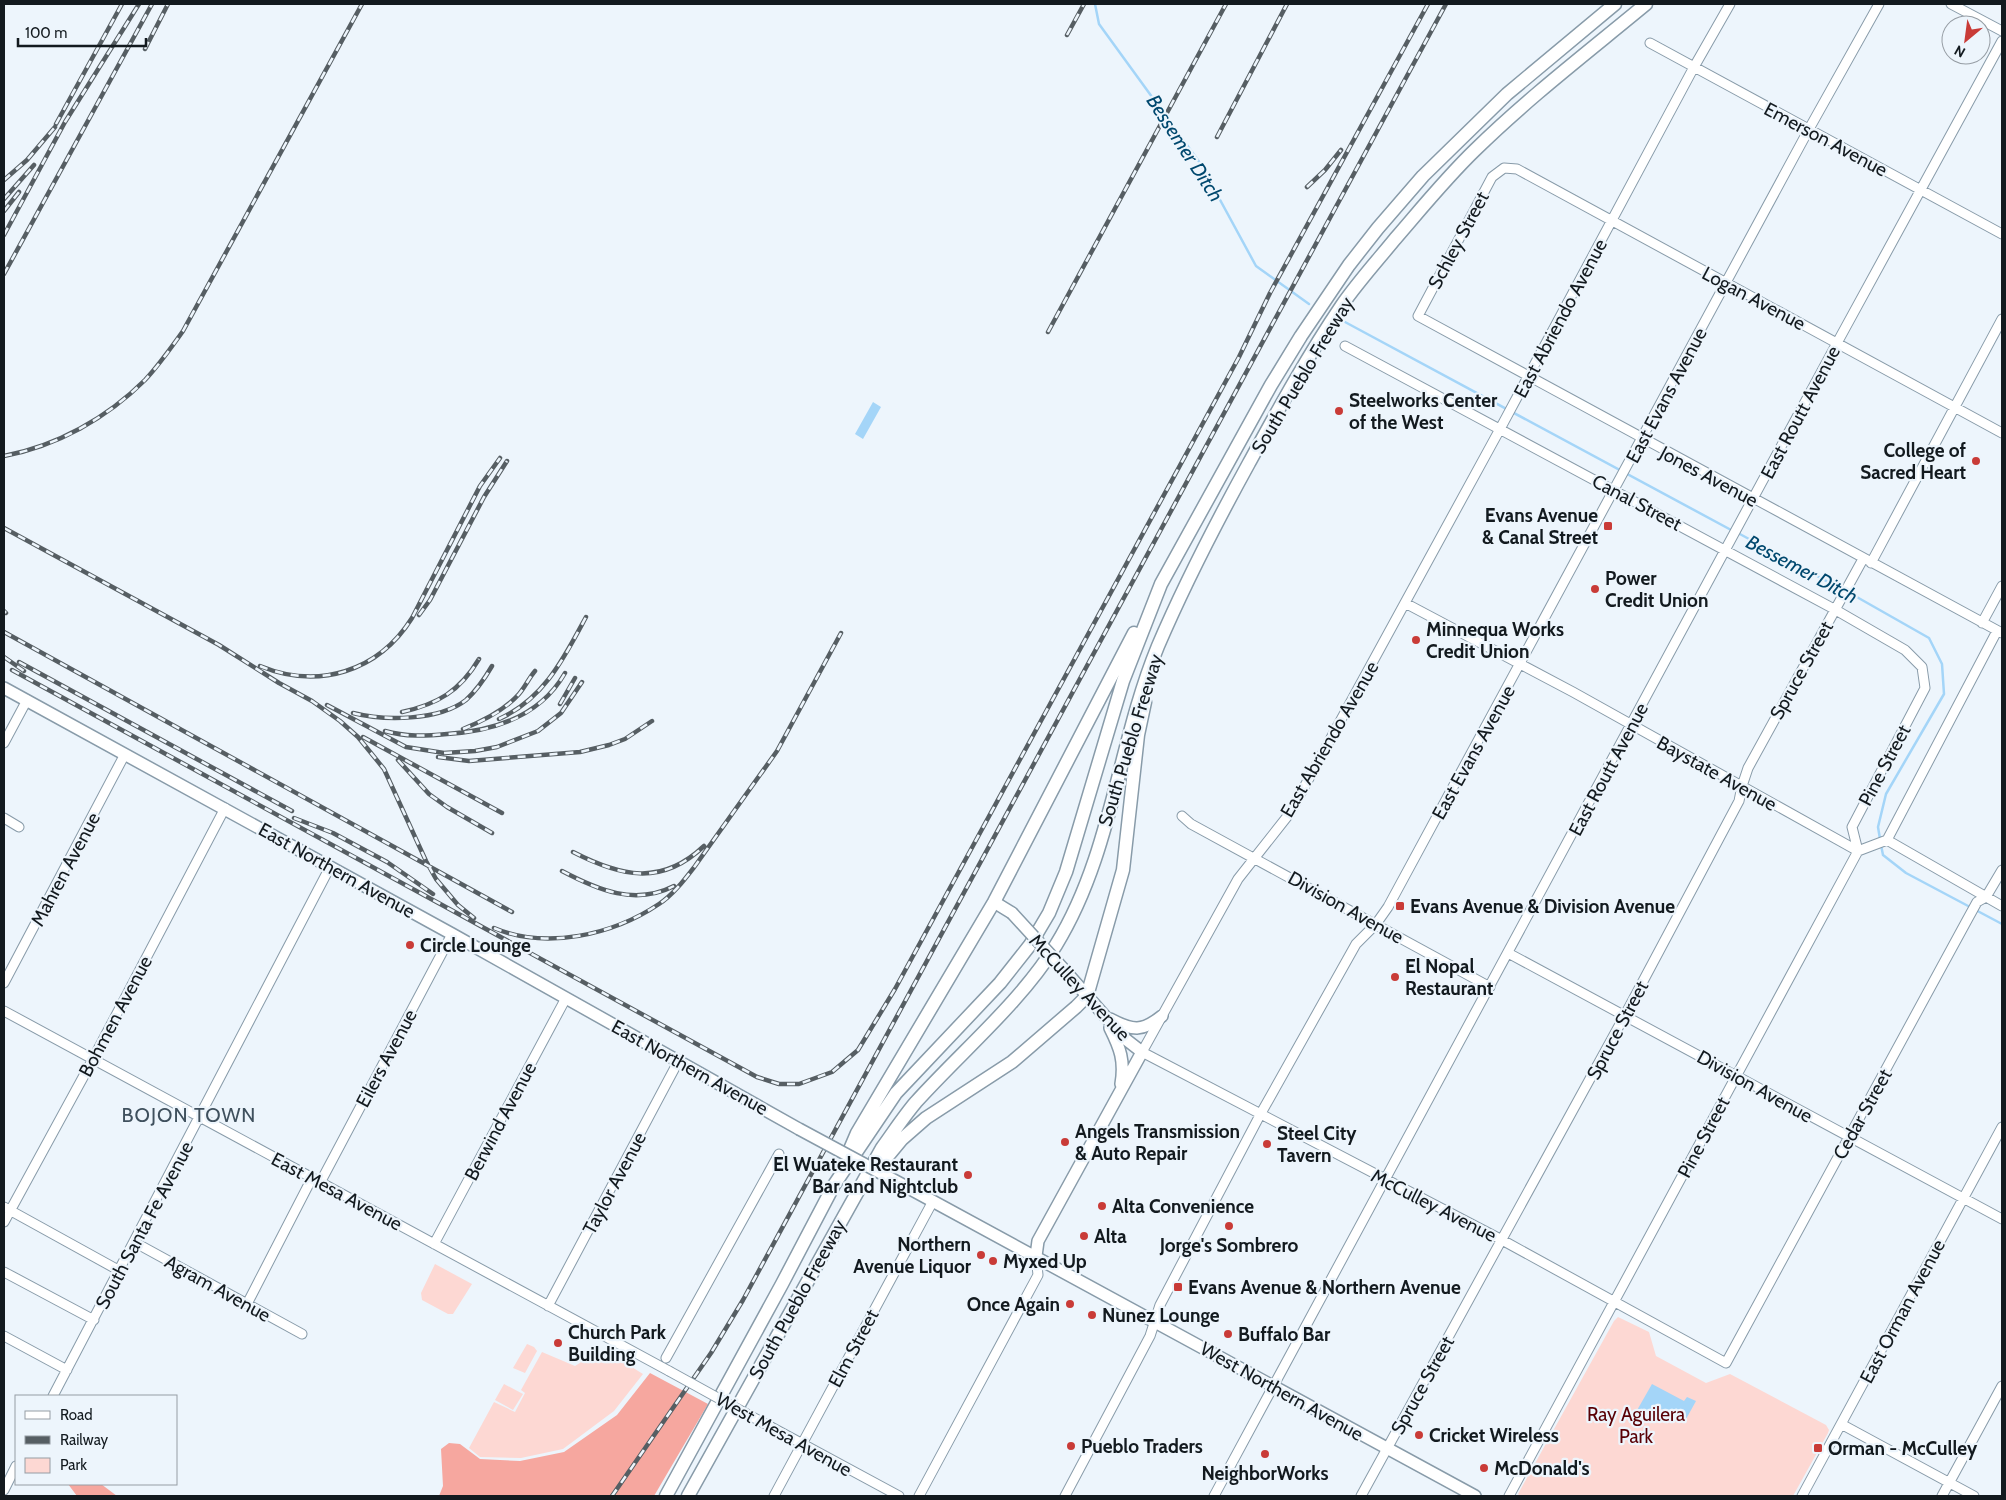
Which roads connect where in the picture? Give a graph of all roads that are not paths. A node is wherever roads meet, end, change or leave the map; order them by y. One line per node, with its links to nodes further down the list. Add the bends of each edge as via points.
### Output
1 (1604, 4): 10 (highway)
2 (1615, 4): 10 (highway, South Pueblo Freeway)
3 (1646, 4): 37 (highway, South Pueblo Freeway, via 1474,151 1366,274 1316,346 1262,439 1196,561)
4 (1730, 4): 11 (street, East Abriendo Avenue)
5 (1879, 4): 12 (street, East Evans Avenue)
6 (1950, 4): 7 (street)
7 (2002, 31)
8 (2002, 41): 14 (street, East Routt Avenue)
9 (1650, 43): 11 (street, Emerson Avenue)
10 (1543, 62): 31 (highway, South Pueblo Freeway, via 1423,176 1349,265 1280,369)
11 (1694, 67): 12 (street, Emerson Avenue); 15 (street, East Abriendo Avenue)
12 (1809, 129): 14 (street, Emerson Avenue); 17 (street, East Evans Avenue)
13 (1504, 168): 15 (street, Logan Avenue, via 1517,169); 18 (street, Schley Street, via 1492,177)
14 (1921, 190): 16 (street, Emerson Avenue); 20 (street, East Routt Avenue)
15 (1612, 221): 17 (street, Logan Avenue); 22 (street, East Abriendo Avenue)
16 (2002, 234)
17 (1725, 284): 20 (street, Logan Avenue); 26 (street, East Evans Avenue)
18 (1418, 316): 22 (street, Jones Avenue)
19 (2002, 320): 23 (street, Spruce Street)
20 (1837, 343): 23 (street, Logan Avenue); 28 (street, East Routt Avenue)
21 (1345, 346): 24 (street, Canal Street)
22 (1528, 377): 24 (street, East Abriendo Avenue); 26 (street, Jones Avenue)
23 (1954, 408): 25 (street, Logan Avenue); 30 (street, Spruce Street)
24 (1500, 430): 27 (street, Canal Street); 33 (street, East Abriendo Avenue)
25 (2002, 433)
26 (1642, 440): 27 (street, East Evans Avenue); 28 (street, Jones Avenue)
27 (1615, 490): 29 (street, Canal Street); 38 (street, East Evans Avenue)
28 (1754, 499): 29 (street, East Routt Avenue); 30 (street, Jones Avenue)
29 (1725, 550): 34 (street, Canal Street); 42 (street, East Routt Avenue)
30 (1867, 561): 34 (street, Spruce Street); 35 (street, Jones Avenue)
31 (1161, 584): 56 (highway); 82 (highway, South Pueblo Freeway, via 1123,681 1066,872 1049,913 1030,945 1000,983 896,1093)
32 (2002, 586): 35 (street)
33 (1405, 604): 38 (street, Baystate Avenue); 52 (street, East Abriendo Avenue, via 1290,813)
34 (1834, 609): 39 (street, Canal Street, via 1905,650); 45 (street, Spruce Street, via 1748,768)
35 (1982, 623): 36 (street, Jones Avenue)
36 (2000, 632): 50 (street, Pine Street)
37 (1156, 650): 63 (highway, via 1138,734 1123,870); 85 (highway, South Pueblo Freeway, via 1134,711 1099,847 1079,900 1057,944 1015,997 914,1105 882,1148)
38 (1520, 665): 42 (street, Baystate Avenue); 58 (street, East Evans Avenue)
39 (1922, 667): 51 (street, Pine Street, via 1925,688 1852,827)
40 (4, 688): 41 (main road, East Northern Avenue)
41 (27, 700): 43 (street); 44 (main road, East Northern Avenue)
42 (1632, 725): 45 (street, Baystate Avenue); 60 (street, East Routt Avenue)
43 (4, 743)
44 (125, 754): 46 (main road, East Northern Avenue); 61 (street, Mahren Avenue)
45 (1742, 786): 51 (street, Baystate Avenue); 66 (street, Spruce Street, via 1739,802)
46 (225, 808): 53 (main road, East Northern Avenue); 70 (street, Bohmen Avenue)
47 (1182, 816): 52 (street, Division Avenue)
48 (4, 818): 49 (street)
49 (19, 826)
50 (1887, 840): 51 (street); 55 (street)
51 (1858, 851): 72 (street, Pine Street)
52 (1254, 857): 58 (street, Division Avenue); 67 (street, East Abriendo Avenue, via 1238,879)
53 (330, 867): 59 (main road, East Northern Avenue); 75 (street, South Santa Fe Avenue)
54 (2002, 870): 55 (street)
55 (1986, 897): 57 (street); 78 (street, Cedar Street, via 1977,902)
56 (994, 902): 63 (main road, McCulley Avenue, bridge, via 1012,913); 82 (highway, via 857,1133)
57 (2002, 906)
58 (1376, 924): 62 (street, Division Avenue); 74 (street, East Evans Avenue, via 1356,944)
59 (452, 934): 64 (main road, East Northern Avenue); 80 (street, Eilers Avenue)
60 (1508, 953): 62 (street, East Routt Avenue); 66 (street, Division Avenue)
61 (4, 983)
62 (1490, 987): 81 (street, East Routt Avenue)
63 (1087, 996): 68 (main road, McCulley Avenue); 85 (highway, via 1012,1062 920,1124 885,1158)
64 (566, 998): 71 (main road, East Northern Avenue); 91 (street, Berwind Avenue)
65 (4, 1011): 70 (street, East Mesa Avenue)
66 (1625, 1015): 72 (street, Division Avenue); 89 (street, Spruce Street)
67 (1162, 1016): 68 (main road, via 1150,1026 1136,1030); 69 (street, East Abriendo Avenue)
68 (1105, 1017): 69 (main road, McCulley Avenue); 73 (main road, via 1122,1054)
69 (1142, 1052): 73 (main road, East Abriendo Avenue); 74 (street, McCulley Avenue)
70 (92, 1059): 75 (street, East Mesa Avenue); 86 (street, Bohmen Avenue)
71 (679, 1060): 77 (main road, East Northern Avenue); 97 (street, Taylor Avenue)
72 (1736, 1075): 78 (street, Division Avenue); 95 (street, Pine Street)
73 (1120, 1093): 92 (main road, East Abriendo Avenue, via 1038,1241)
74 (1260, 1115): 81 (street, McCulley Avenue); 99 (street, East Evans Avenue, via 1160,1305)
75 (200, 1118): 80 (street, East Mesa Avenue); 90 (street, South Santa Fe Avenue)
76 (2002, 1127): 83 (street, East Orman Avenue)
77 (799, 1129): 84 (main road, West Northern Avenue, bridge)
78 (1850, 1136): 83 (street, Division Avenue); 103 (street, Cedar Street)
79 (779, 1154): 102 (street)
80 (316, 1180): 91 (street, East Mesa Avenue); 96 (street, Eilers Avenue)
81 (1386, 1180): 89 (street, McCulley Avenue); 107 (street, East Routt Avenue)
82 (834, 1186): 115 (highway, South Pueblo Freeway)
83 (1963, 1197): 87 (street, Division Avenue); 109 (street, East Orman Avenue)
84 (933, 1201): 92 (main road, West Northern Avenue); 110 (street, Elm Street)
85 (850, 1206): 116 (highway, South Pueblo Freeway)
86 (7, 1208): 88 (street, Bohmen Avenue); 93 (street)
87 (2002, 1219)
88 (4, 1222)
89 (1502, 1240): 95 (street, McCulley Avenue); 111 (street, Spruce Street)
90 (134, 1242): 93 (street, South Santa Fe Avenue); 96 (street, Agram Avenue)
91 (434, 1244): 97 (street, East Mesa Avenue)
92 (1036, 1256): 99 (main road, West Northern Avenue); 119 (street, East Abriendo Avenue, via 1038,1275)
93 (120, 1271): 98 (street, South Santa Fe Avenue)
94 (4, 1272): 98 (street)
95 (1616, 1302): 103 (street, McCulley Avenue); 124 (street, Pine Street)
96 (246, 1304): 100 (street, Agram Avenue)
97 (548, 1306): 105 (street, East Mesa Avenue)
98 (94, 1320): 104 (street, South Santa Fe Avenue)
99 (1155, 1322): 107 (main road, West Northern Avenue); 120 (street, East Evans Avenue, via 1129,1379)
100 (302, 1334)
101 (4, 1336): 104 (street)
102 (666, 1358)
103 (1726, 1363)
104 (67, 1370): 108 (street, South Santa Fe Avenue)
105 (669, 1371): 110 (street, West Mesa Avenue, bridge)
106 (2002, 1386): 113 (street)
107 (1275, 1387): 111 (main road, West Northern Avenue); 121 (street, East Routt Avenue)
108 (54, 1395)
109 (1841, 1424): 113 (street); 125 (street, East Orman Avenue)
110 (802, 1444): 117 (street, Elm Street); 118 (street, West Mesa Avenue)
111 (1387, 1448): 122 (street, Spruce Street); 123 (main road, West Northern Avenue)
112 (15, 1468): 114 (street)
113 (1949, 1483): 126 (street); 127 (street)
114 (4, 1490)
115 (666, 1496)
116 (688, 1496)
117 (774, 1496)
118 (899, 1496)
119 (919, 1496)
120 (1066, 1496)
121 (1214, 1496)
122 (1361, 1496)
123 (1475, 1496)
124 (1509, 1496)
125 (1802, 1496)
126 (1942, 1496)
127 (1974, 1496)

